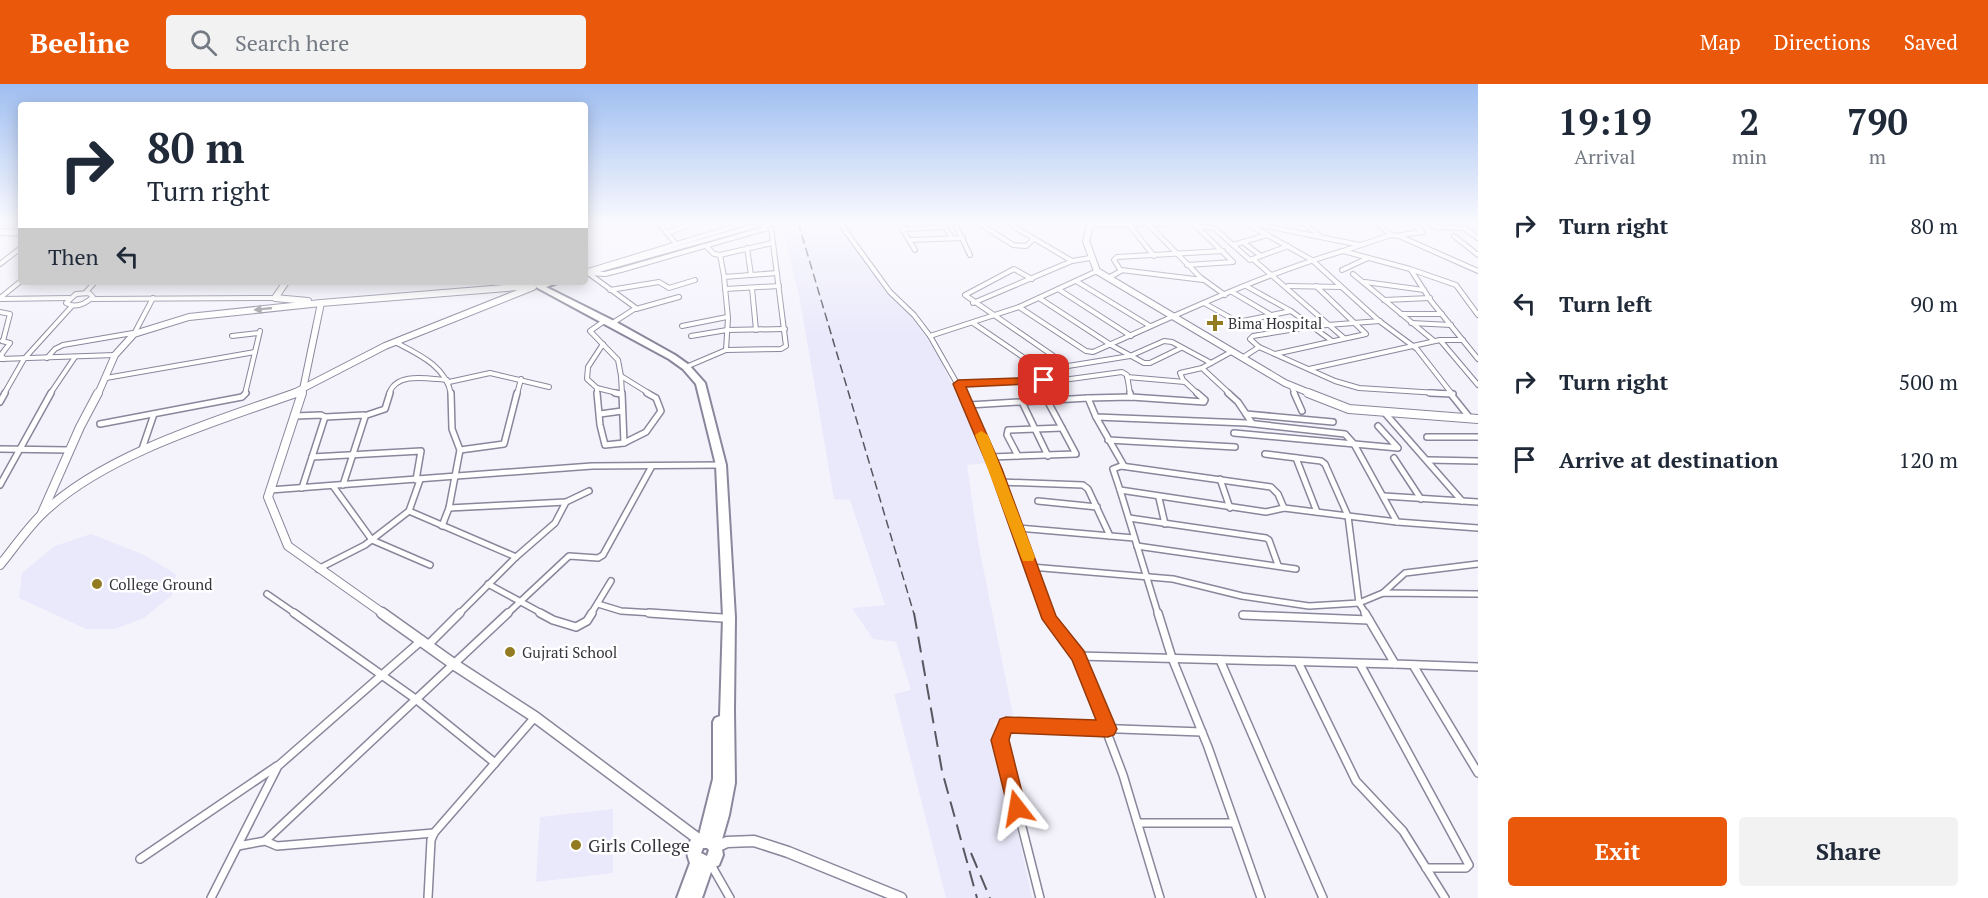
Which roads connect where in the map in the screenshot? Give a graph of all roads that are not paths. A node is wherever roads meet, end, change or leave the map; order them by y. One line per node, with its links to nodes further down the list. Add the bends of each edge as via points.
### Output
1 (625, 260): 24 (street)
2 (631, 260): 25 (highway)
3 (656, 260): 27 (street, via 613,272)
4 (721, 260): 32 (street)
5 (749, 260): 31 (street)
6 (775, 260): 28 (street)
7 (866, 260): 99 (street)
8 (1078, 260): 18 (street)
9 (1091, 260): 26 (main road)
10 (1116, 260): 21 (street)
11 (1182, 260): 19 (street)
12 (1231, 260): 19 (street)
13 (1254, 260): 33 (street)
14 (1312, 260): 33 (street); 49 (street)
15 (1365, 260): 22 (street)
16 (1376, 260): 20 (street)
17 (1454, 260): 23 (street)
18 (1072, 261): 35 (street)
19 (1187, 265): 37 (street)
20 (1410, 269): 54 (street); 76 (street, via 1456,285)
21 (1121, 270): 34 (street); 37 (street)
22 (1342, 270)
23 (1478, 270)
24 (588, 271)
25 (588, 271)
26 (1097, 271): 34 (main road); 38 (street)
27 (588, 272)
28 (777, 273): 31 (street); 44 (street)
29 (588, 274): 53 (street)
30 (1353, 274): 39 (street)
31 (751, 275): 32 (street)
32 (724, 276): 51 (street)
33 (1274, 276): 45 (street); 46 (street)
34 (1107, 278): 81 (main road)
35 (1032, 279): 69 (street); 69 (street, via 1014,269 965,294)
36 (695, 280): 53 (street, via 669,288 659,282)
37 (1203, 280): 57 (street)
38 (1076, 281): 52 (street); 91 (street)
39 (1364, 282): 48 (street); 67 (street)
40 (18, 283): 59 (street)
41 (92, 285): 55 (street)
42 (284, 285): 62 (main road)
43 (537, 286): 68 (main road); 87 (highway); 107 (main road)
44 (779, 286): 50 (street); 93 (street)
45 (1246, 286): 56 (street); 74 (street)
46 (1286, 286): 47 (street); 88 (street)
47 (1316, 286): 49 (street); 85 (street)
48 (1391, 286): 54 (street); 64 (street)
49 (1341, 287): 83 (street)
50 (752, 288): 51 (street); 95 (street)
51 (725, 289): 82 (street)
52 (1058, 289): 63 (street); 100 (street)
53 (610, 290): 73 (street)
54 (1424, 290): 65 (street)
55 (85, 292): 60 (street); 66 (street, via 93,295)
56 (1232, 292): 57 (street); 79 (street)
57 (1225, 295): 70 (street)
58 (679, 297): 73 (street)
59 (0, 298): 60 (street)
60 (69, 298): 71 (street, via 66,303)
61 (153, 298): 62 (street); 66 (street); 96 (street)
62 (275, 298): 68 (main road)
63 (1039, 298): 72 (street); 109 (street)
64 (1407, 298): 65 (street); 67 (street)
65 (1430, 298): 78 (street)
66 (92, 299): 71 (street)
67 (1384, 300): 77 (street)
68 (321, 303): 96 (main road, one-way to 96, via 189,317); 141 (main road)
69 (973, 303): 80 (street)
70 (1204, 303): 79 (street, via 1238,322); 81 (street)
71 (72, 306): 124 (street)
72 (1019, 307): 80 (street); 109 (street, via 1086,351)
73 (636, 309): 87 (street)
74 (1291, 311): 79 (street); 92 (street)
75 (0, 312): 105 (street, via 10,314)
76 (1477, 312)
77 (1401, 314): 78 (street); 86 (street)
78 (1442, 314): 89 (street)
79 (1271, 315)
80 (994, 316): 84 (street); 118 (street, via 1068,366)
81 (1172, 316): 91 (street); 115 (main road)
82 (727, 317): 90 (street); 94 (street)
83 (1380, 321): 85 (street); 110 (street)
84 (973, 323): 99 (street); 128 (street)
85 (1355, 323): 88 (street); 101 (street, via 1366,334)
86 (1411, 323): 89 (street); 102 (street)
87 (608, 324): 108 (street, via 590,331); 126 (highway); 190 (highway, via 683,368 697,387)
88 (1330, 325): 92 (street); 101 (street)
89 (1451, 325): 104 (street)
90 (682, 326)
91 (1150, 326): 100 (street)
92 (1314, 326): 106 (street); 111 (street, via 1251,338)
93 (784, 329): 95 (street); 113 (street, via 784,348)
94 (727, 330): 95 (street); 98 (street); 113 (street)
95 (756, 330)
96 (134, 334): 117 (main road); 120 (street, via 63,345)
97 (232, 336): 114 (street, via 260,332)
98 (691, 336)
99 (930, 336): 136 (street)
100 (1131, 336): 109 (street)
101 (1344, 338): 106 (street)
102 (1433, 340): 103 (street); 110 (street)
103 (1440, 340): 104 (street); 138 (street)
104 (1463, 340): 122 (street)
105 (1, 341): 123 (street, via 10,343)
106 (1332, 341): 116 (street)
107 (395, 342): 134 (street, via 429,360); 141 (main road)
108 (603, 344): 130 (street, via 618,360); 140 (street, via 588,367 587,380)
109 (1111, 345): 118 (street)
110 (1413, 346): 129 (street); 143 (street)
111 (1259, 347): 116 (street); 121 (street)
112 (1181, 348): 118 (street, via 1164,341); 118 (street, via 1148,363); 125 (street)
113 (726, 350): 126 (street)
114 (255, 352): 132 (street); 153 (street, via 242,397)
115 (1231, 352): 121 (main road); 125 (street)
116 (1274, 354): 129 (street)
117 (115, 355): 119 (street); 132 (main road)
118 (1130, 356)
119 (75, 357): 120 (street); 176 (street)
120 (48, 358): 124 (street)
121 (1242, 358): 137 (main road)
122 (1478, 358)
123 (2, 359): 124 (street)
124 (24, 359): 147 (street)
125 (1211, 363): 127 (street)
126 (686, 367): 190 (highway, via 700,382)
127 (1202, 368): 135 (street, via 1180,373); 155 (street)
128 (1039, 369)
129 (1308, 370): 143 (street, via 1365,389)
130 (621, 376): 142 (street); 172 (street, via 656,398 661,411 654,425 634,441)
131 (1127, 377): 135 (street); 136 (street, via 1119,371 1063,380); 144 (street)
132 (106, 378): 177 (main road)
133 (520, 379): 134 (street, via 490,373); 139 (street); 178 (street, via 504,444)
134 (448, 381): 157 (street, via 400,380 392,389 386,409); 178 (street, via 452,429)
135 (1185, 382): 144 (street, via 1205,402)
136 (958, 384): 149 (street)
137 (1291, 385): 151 (street); 152 (main road, via 1349,409)
138 (1478, 386)
139 (549, 387)
140 (597, 388): 142 (street); 154 (street)
141 (303, 390): 156 (main road); 179 (main road)
142 (621, 394): 150 (street)
143 (1453, 394): 160 (street)
144 (1131, 397): 145 (street)
145 (1088, 398): 146 (street); 159 (street)
146 (1047, 400): 148 (street); 167 (street)
147 (0, 402)
148 (1022, 402): 149 (street); 166 (street)
149 (969, 405): 185 (street)
150 (622, 411): 154 (street); 172 (street)
151 (1302, 411)
152 (1383, 412): 160 (main road); 188 (street)
153 (154, 414): 164 (street); 179 (street)
154 (600, 414): 172 (street, via 600,436 605,445)
155 (1246, 414): 162 (street); 163 (street)
156 (294, 416): 158 (street); 201 (main road)
157 (364, 416): 158 (street); 180 (street)
158 (325, 417): 184 (street)
159 (1096, 417): 163 (street); 171 (street)
160 (1470, 418): 161 (main road)
161 (1478, 418)
162 (1333, 422)
163 (1252, 423): 173 (street, via 1345,434)
164 (100, 424)
165 (1378, 426): 173 (street, via 1398,448)
166 (1035, 428): 167 (street); 182 (street, via 1007,431); 183 (street)
167 (1062, 428): 183 (street, via 1076,454)
168 (1234, 433): 173 (street)
169 (1428, 437): 170 (street)
170 (1478, 437)
171 (1108, 440): 174 (street); 192 (street)
172 (624, 443)
173 (1354, 444): 204 (street)
174 (1235, 447)
175 (0, 449): 176 (street)
176 (20, 449): 177 (street); 197 (street)
177 (68, 450): 217 (main road)
178 (460, 450): 193 (street)
179 (141, 452): 217 (main road, via 90,477)
180 (353, 454): 184 (street); 195 (street, via 421,451); 198 (street)
181 (1265, 454): 186 (street)
182 (1018, 456): 183 (street); 185 (street)
183 (1048, 456)
184 (312, 457): 200 (street)
185 (991, 457): 196 (street)
186 (1296, 458): 216 (street); 218 (street, via 1327,465)
187 (1394, 458): 206 (street)
188 (1428, 460): 189 (street); 208 (street)
189 (1478, 461)
190 (718, 465): 191 (street); 246 (highway); 270 (highway, via 729,617 728,783 722,815)
191 (652, 466): 193 (street, via 592,466); 242 (street, via 603,555 569,556)
192 (1124, 466): 194 (street); 202 (street, via 1113,469)
193 (455, 477): 195 (street); 212 (street)
194 (1220, 479): 213 (street); 214 (street, via 1274,489)
195 (418, 480): 198 (street); 215 (street)
196 (1000, 482): 211 (street, via 1083,485); 223 (street)
197 (0, 485)
198 (343, 485): 199 (street)
199 (333, 486): 200 (street); 226 (street)
200 (302, 488): 201 (street)
201 (270, 490): 234 (main road, via 268,496 288,546)
202 (1119, 490): 205 (street); 219 (street)
203 (589, 491): 209 (street)
204 (1384, 496): 206 (street); 220 (street)
205 (1159, 498): 213 (street); 221 (street)
206 (1421, 499): 208 (street)
207 (1038, 501): 211 (street)
208 (1462, 501): 210 (street)
209 (566, 502): 212 (street); 228 (street, via 555,523)
210 (1478, 502)
211 (1097, 507): 225 (street)
212 (449, 508): 222 (street)
213 (1230, 508): 214 (street, via 1266,512)
214 (1284, 508): 216 (street)
215 (409, 511): 222 (street); 226 (street)
216 (1317, 512): 218 (street)
217 (41, 515): 230 (main road)
218 (1348, 516): 220 (street); 243 (street)
219 (1129, 518): 221 (street); 227 (street)
220 (1397, 522): 224 (street)
221 (1165, 524): 232 (street, via 1266,538)
222 (442, 526): 228 (street)
223 (1018, 528): 225 (street); 233 (street)
224 (1478, 528)
225 (1110, 536): 227 (street)
226 (372, 540): 231 (street); 234 (street)
227 (1136, 542): 232 (street); 236 (street)
228 (516, 557): 238 (street)
229 (1478, 564): 239 (street, via 1405,573)
230 (0, 565)
231 (430, 565)
232 (1278, 566): 235 (street)
233 (1031, 567): 236 (street); 249 (street, via 1050,619)
234 (318, 569): 248 (main road)
235 (1296, 569)
236 (1145, 576): 243 (street, via 1309,606); 250 (street)
237 (612, 580): 244 (street)
238 (489, 584): 242 (street); 248 (street)
239 (1383, 593): 241 (street); 243 (street)
240 (267, 594): 258 (street)
241 (1478, 594)
242 (519, 601): 244 (street, via 553,620 576,627 584,624); 255 (street)
243 (1359, 603): 247 (street)
244 (598, 604): 246 (street, via 626,612)
245 (1243, 615): 247 (street)
246 (722, 618): 270 (highway, via 720,779)
247 (1369, 620): 254 (street)
248 (425, 643): 255 (main road); 258 (street)
249 (1078, 656): 250 (street); 261 (street)
250 (1172, 658): 251 (street); 262 (street)
251 (1220, 660): 252 (street); 284 (street)
252 (1298, 662): 253 (street); 274 (street, via 1356,781 1403,831)
253 (1360, 664): 254 (street); 274 (street, via 1469,865)
254 (1395, 664): 256 (street)
255 (455, 665): 259 (street); 260 (main road)
256 (1413, 665): 257 (street); 265 (street)
257 (1478, 667)
258 (381, 676): 259 (street); 264 (street)
259 (417, 700): 263 (street); 269 (street)
260 (535, 717): 263 (street); 270 (main road)
261 (1108, 729): 262 (street); 267 (street); 281 (street, via 1006,725 1000,740)
262 (1202, 732): 266 (street)
263 (495, 763): 268 (street)
264 (278, 765): 271 (street); 272 (street)
265 (1478, 773)
266 (1233, 822): 267 (street); 283 (street)
267 (1139, 823): 282 (street)
268 (434, 833): 269 (street, via 277,846); 276 (street, via 430,840)
269 (265, 841): 271 (street)
270 (709, 843): 273 (highway, via 695,848); 280 (main road, via 754,841)
271 (238, 846): 275 (street)
272 (140, 859)
273 (704, 863): 277 (highway); 278 (highway); 279 (street)
274 (1426, 868): 285 (street)
275 (211, 898)
276 (428, 898)
277 (685, 898)
278 (694, 898)
279 (730, 898)
280 (901, 898)
281 (1040, 898)
282 (1160, 898)
283 (1261, 898)
284 (1323, 898)
285 (1445, 898)

